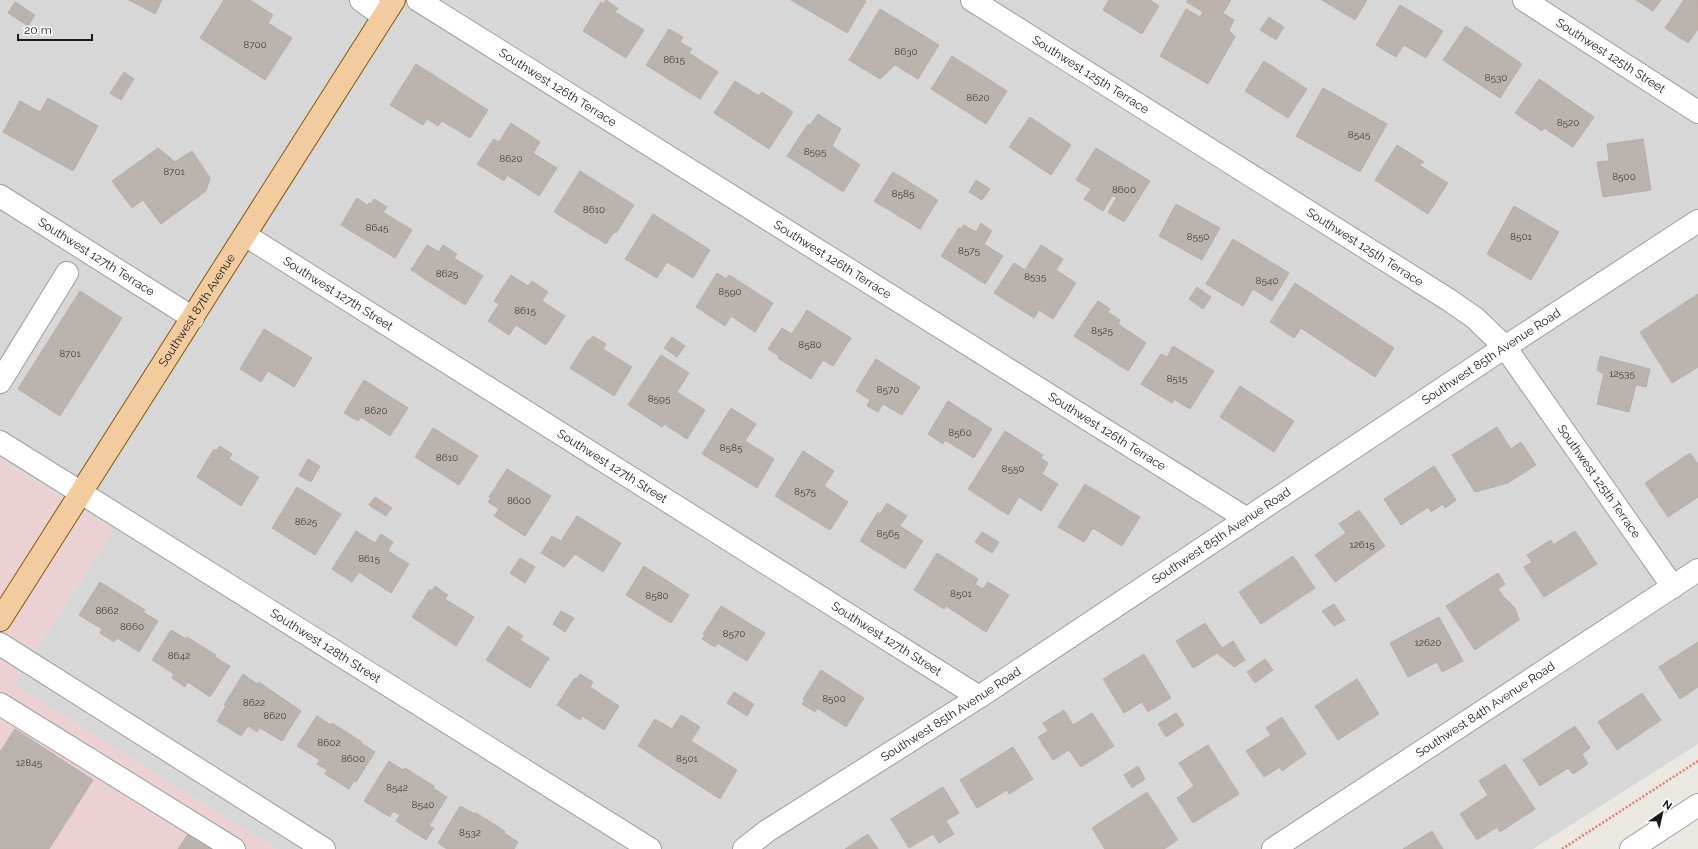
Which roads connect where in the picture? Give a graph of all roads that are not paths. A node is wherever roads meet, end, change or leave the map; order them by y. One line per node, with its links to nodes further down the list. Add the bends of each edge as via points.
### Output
1 (361, 0): 5 (street)
2 (418, 0): 16 (street, Southwest 126th Terrace)
3 (972, 0): 12 (street, Southwest 125th Terrace, via 1449,300 1474,318)
4 (1524, 0): 6 (street, Southwest 125th Street)
5 (389, 8): 9 (main road, Southwest 87th Avenue)
6 (1698, 112)
7 (0, 196): 11 (street, Southwest 127th Terrace)
8 (1698, 221): 12 (street, Southwest 85th Avenue Road)
9 (245, 235): 11 (main road, Southwest 87th Avenue); 21 (street, Southwest 127th Street)
10 (68, 273): 13 (street)
11 (193, 318): 15 (main road, Southwest 87th Avenue)
12 (1505, 347): 16 (street, Southwest 85th Avenue Road); 18 (street, Southwest 125th Terrace)
13 (0, 382)
14 (0, 442): 15 (street, Southwest 128th Street)
15 (81, 492): 19 (main road, Southwest 87th Avenue); 26 (street, Southwest 128th Street)
16 (1247, 519): 21 (street, Southwest 85th Avenue Road)
17 (1698, 570): 18 (street, Southwest 84th Avenue Road)
18 (1673, 587): 28 (street, Southwest 84th Avenue Road)
19 (0, 620)
20 (0, 644): 25 (street)
21 (979, 697): 27 (street, Southwest 85th Avenue Road, via 767,831)
22 (0, 704): 24 (street)
23 (1698, 805): 29 (street)
24 (234, 849)
25 (324, 849)
26 (650, 849)
27 (744, 849)
28 (1273, 849)
29 (1630, 849)

